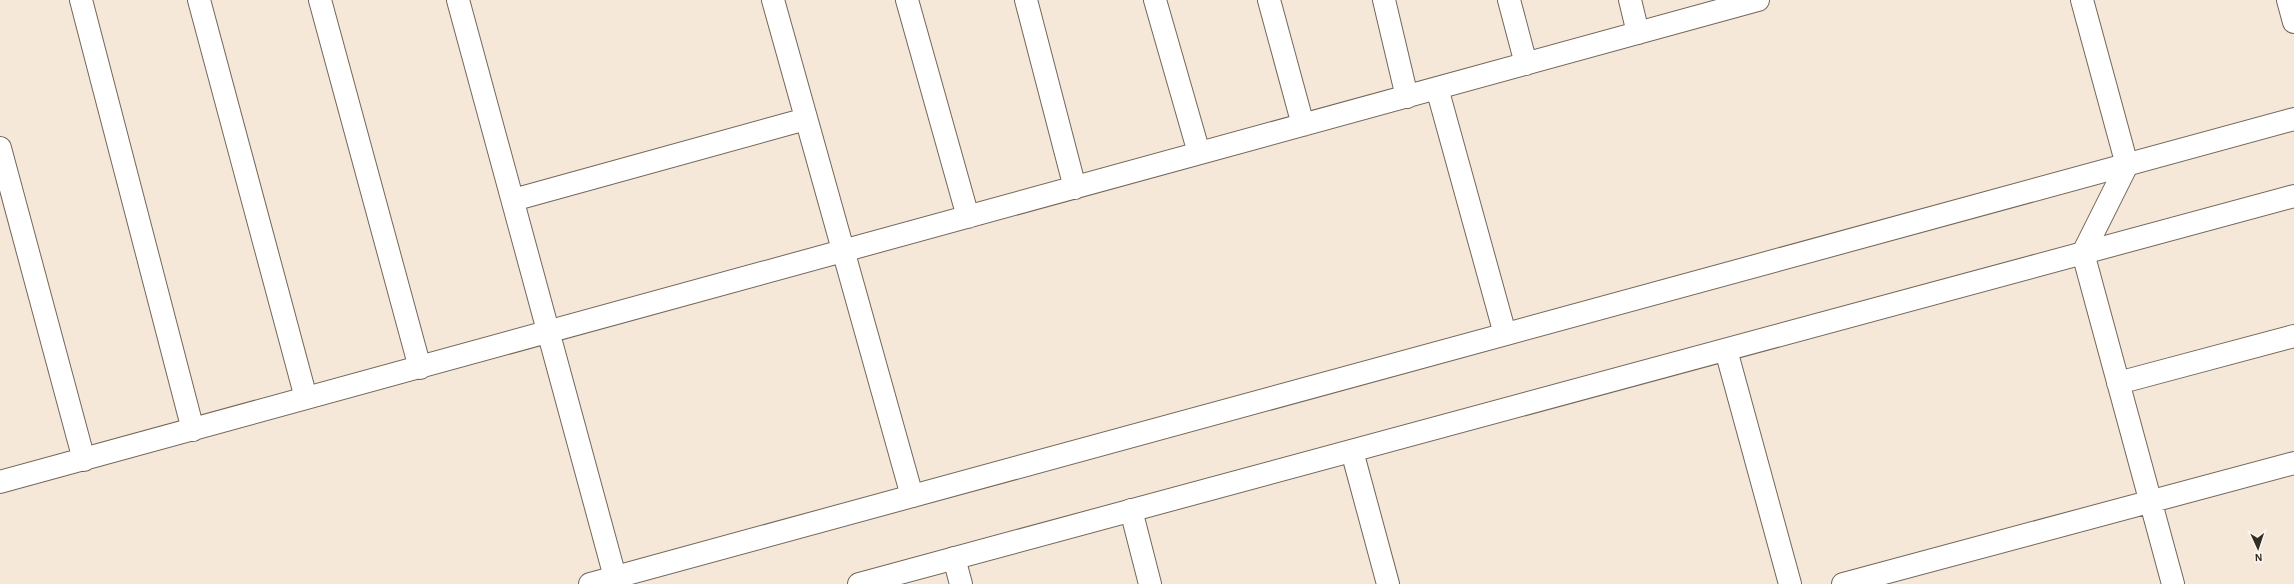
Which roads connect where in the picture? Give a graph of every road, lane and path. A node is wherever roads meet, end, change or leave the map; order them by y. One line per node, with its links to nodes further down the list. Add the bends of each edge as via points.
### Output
1 (81, 0): 40 (street)
2 (199, 0): 39 (street)
3 (320, 0): 37 (street)
4 (458, 0): 29 (street)
5 (773, 0): 21 (street)
6 (906, 0): 30 (street)
7 (1026, 0): 27 (street)
8 (1155, 0): 25 (street)
9 (1269, 0): 23 (street)
10 (1384, 0): 20 (street)
11 (1509, 0): 18 (street)
12 (1630, 0): 17 (street)
13 (1754, 0): 17 (street)
14 (2082, 0): 26 (street)
15 (2288, 0): 16 (street)
16 (2294, 22)
17 (1638, 33): 18 (street)
18 (1526, 64): 19 (street)
19 (1437, 88): 20 (street); 34 (street)
20 (1407, 97): 23 (street)
21 (806, 119): 29 (street); 31 (street)
22 (2294, 119): 26 (street)
23 (1303, 125): 25 (street)
24 (0, 148): 42 (street)
25 (1199, 153): 27 (street)
26 (2127, 165): 32 (street); 34 (street)
27 (1075, 188): 30 (street)
28 (2294, 196): 32 (street)
29 (513, 200): 33 (street)
30 (968, 217): 31 (street)
31 (843, 251): 33 (street); 45 (street)
32 (2083, 253): 36 (street); 38 (street)
33 (548, 332): 37 (street); 49 (street)
34 (1505, 334): 45 (street)
35 (2294, 336): 38 (street)
36 (1726, 350): 41 (street); 55 (street)
37 (420, 368): 39 (street)
38 (2118, 383): 46 (street)
39 (306, 398): 40 (street)
40 (193, 430): 42 (street)
41 (1352, 451): 47 (street); 54 (street)
42 (84, 460): 44 (street)
43 (2294, 463): 46 (street)
44 (0, 482)
45 (912, 496): 49 (street)
46 (2151, 501): 56 (street); 57 (street)
47 (1131, 510): 48 (street); 53 (street)
48 (954, 558): 51 (street); 52 (street)
49 (615, 577): 50 (street)
50 (590, 584)
51 (859, 584)
52 (961, 584)
53 (1150, 584)
54 (1388, 584)
55 (1790, 584)
56 (1843, 584)
57 (2173, 584)

